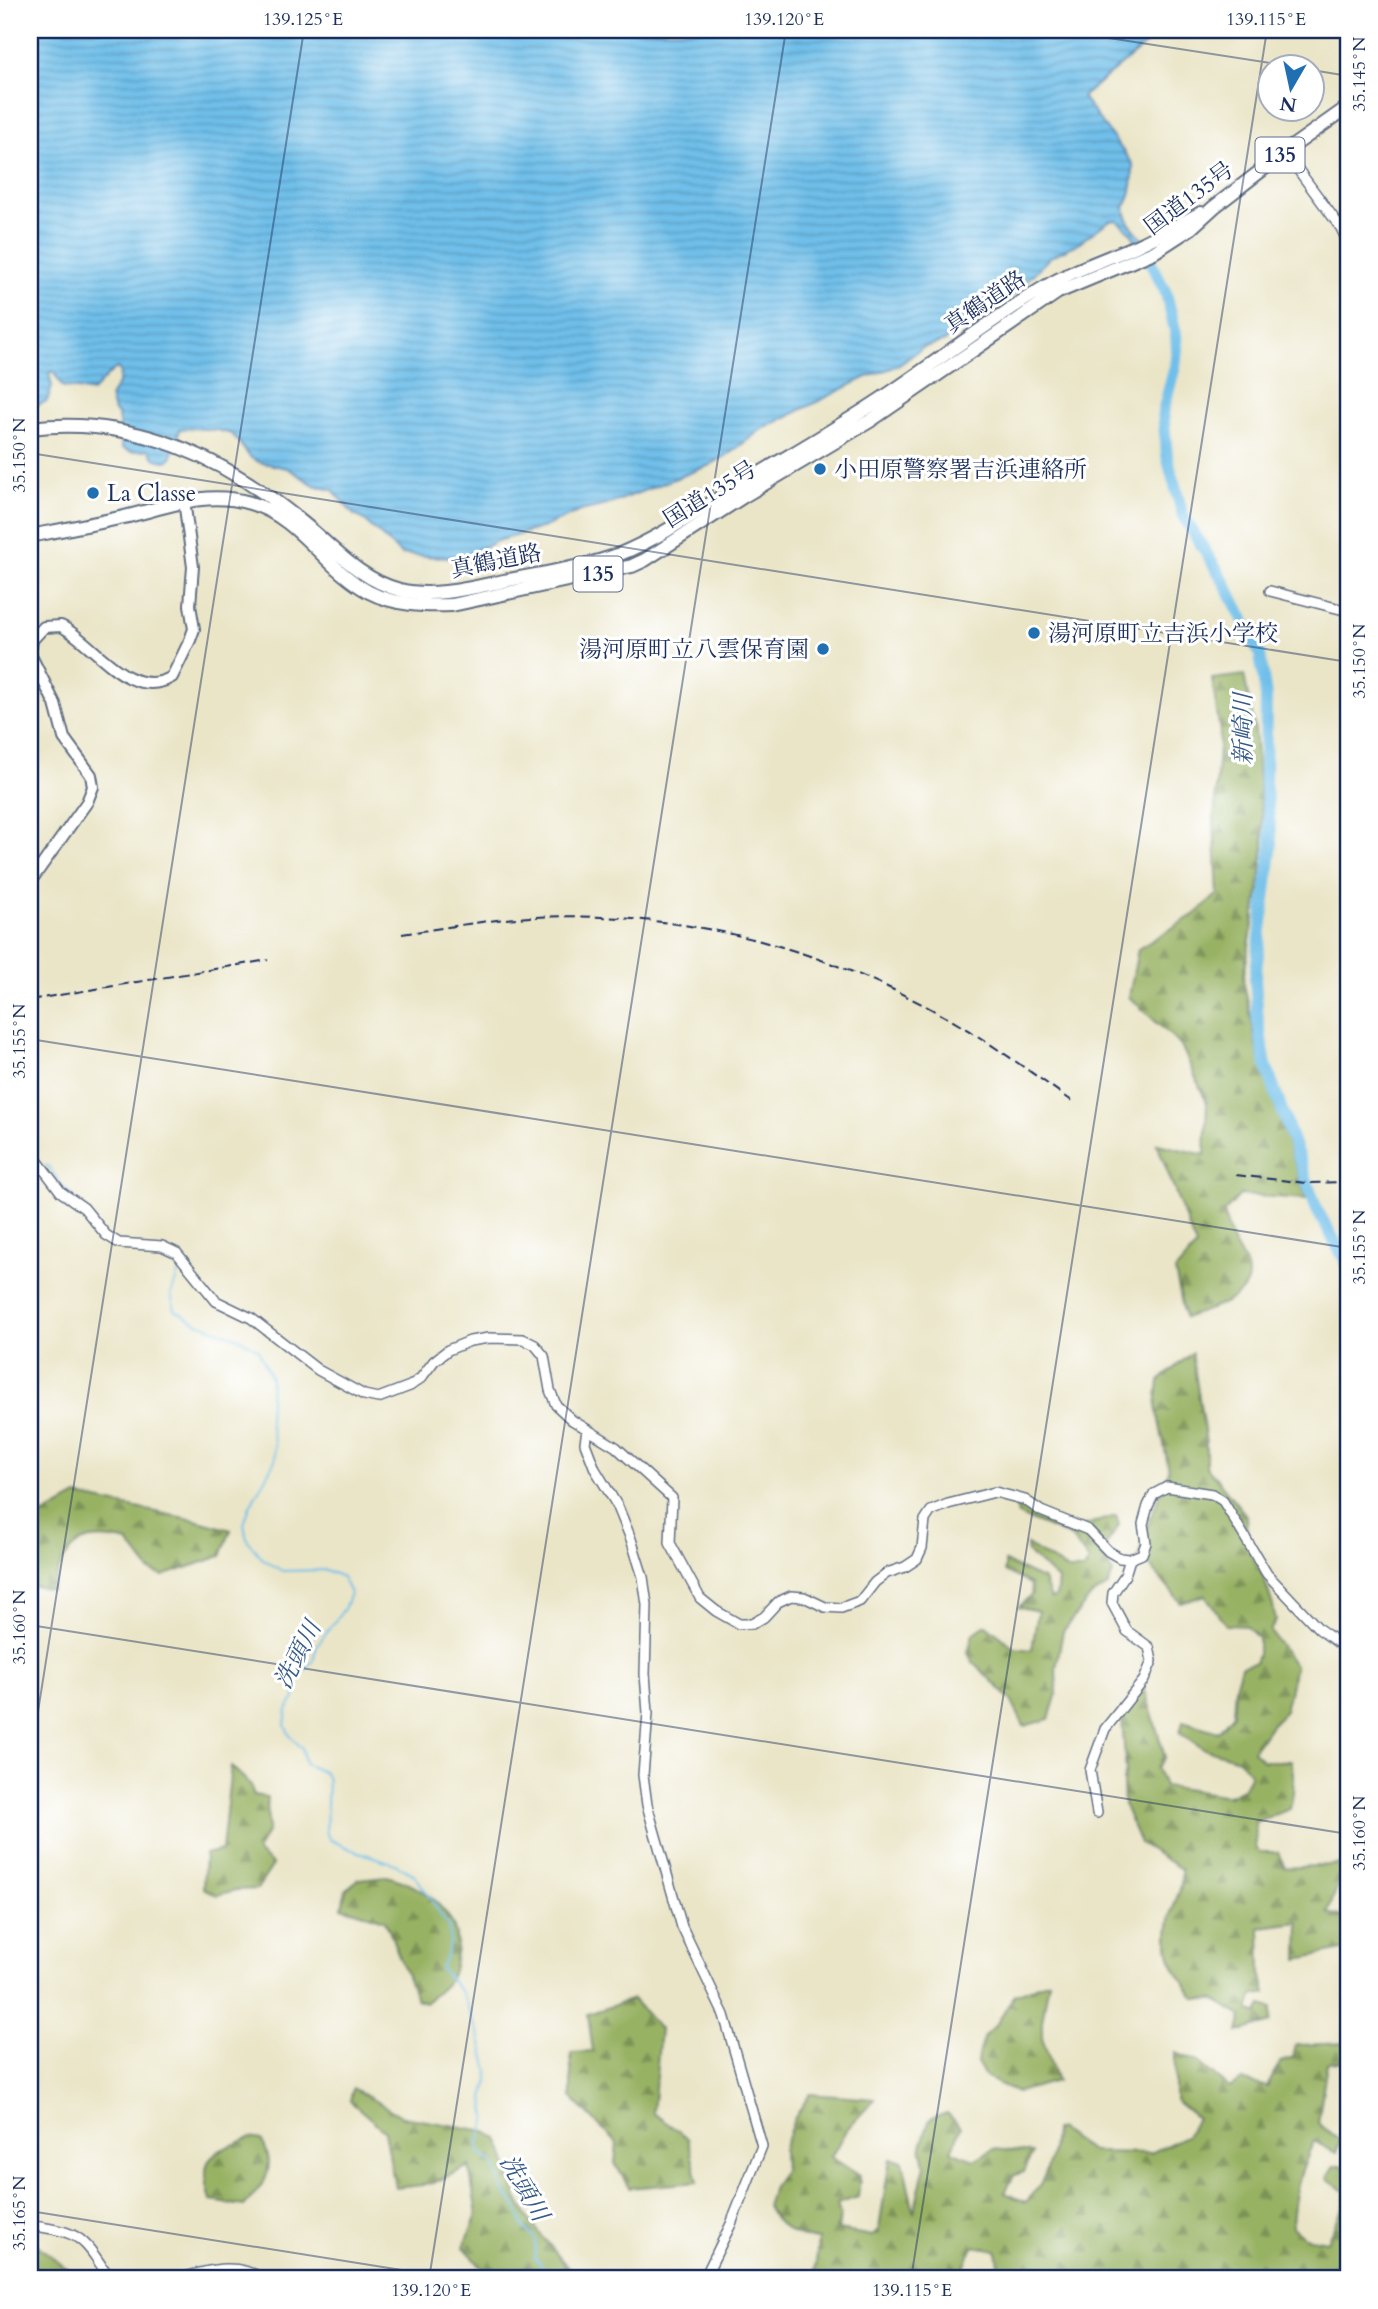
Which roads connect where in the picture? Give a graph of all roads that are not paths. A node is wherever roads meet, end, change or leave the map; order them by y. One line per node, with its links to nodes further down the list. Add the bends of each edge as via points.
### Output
1 (1348, 107): 2 (highway, 国道135号 / 135)
2 (1285, 152): 3 (highway, 国道135号 / 135); 4 (street)
3 (1214, 206): 5 (highway, 真鶴道路 / 135, via 1042,289 874,404 650,539 579,566 453,591 414,592 361,572 280,505 205,458 158,438 104,427); 6 (highway, 国道135号 / 135, via 1154,253 1042,302 870,421 632,566 452,605 408,604 359,586 309,540 263,507 219,498)
4 (1348, 243)
5 (34, 427)
6 (184, 500): 7 (highway, 国道135号 / 135); 10 (main road, via 193,567 190,605 194,629 172,677 160,682 122,674 61,626 44,627 32,640 30,654 64,738 89,770 93,787 88,802)
7 (30, 536)
8 (1270, 591): 9 (street)
9 (1348, 611)
10 (30, 882)
11 (30, 1160): 12 (street, via 39,1163 61,1192 84,1208 106,1235 119,1243 162,1246 177,1253 216,1301 251,1318 318,1370 364,1395 378,1398 410,1386 433,1361 471,1341 523,1339 544,1356 556,1405)
12 (587, 1430): 13 (street, via 616,1447 672,1498 670,1543 700,1598 739,1624 752,1624 791,1596 825,1607 841,1608 860,1601 887,1573 917,1559 931,1511 995,1492 1025,1500 1088,1530 1108,1552); 22 (street, via 585,1443 618,1507 643,1577 647,1805 682,1927 724,2015 762,2146)
13 (1130, 1559): 14 (street, via 1142,1554 1146,1543 1143,1524 1154,1494 1167,1487 1212,1494 1223,1501 1267,1574 1319,1629); 15 (street, via 1112,1603 1127,1631 1149,1647 1152,1661 1144,1680 1105,1729 1090,1770)
14 (1348, 1650)
15 (1097, 1813)
16 (30, 2225): 17 (street, via 77,2237)
17 (112, 2279)
18 (177, 2279): 19 (street, via 234,2267)
19 (263, 2279)
20 (648, 2279): 21 (street)
21 (662, 2279)
22 (704, 2279)

